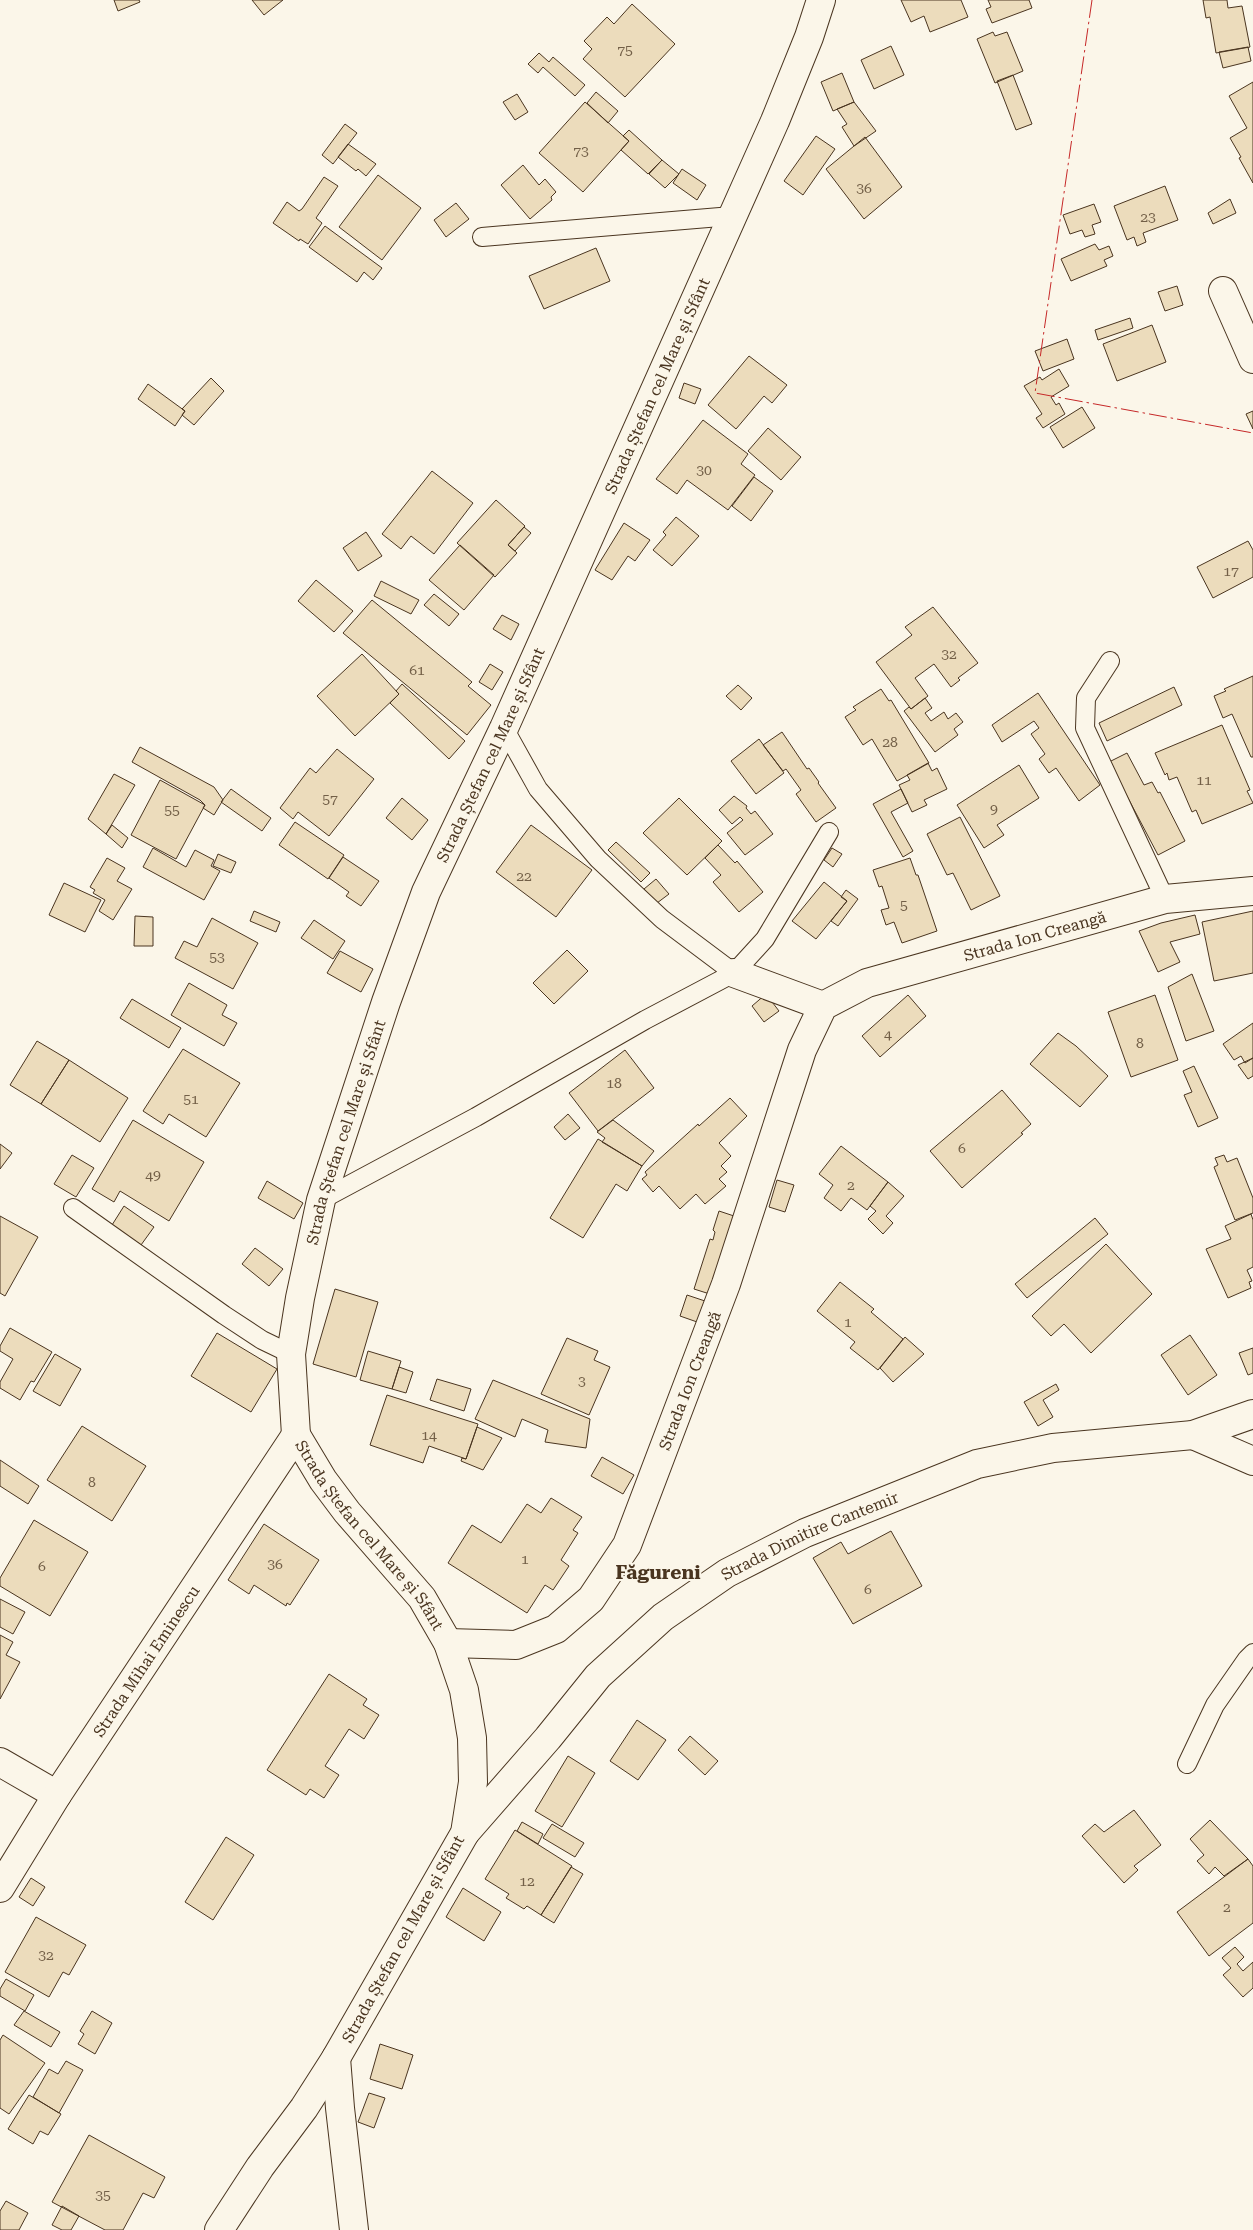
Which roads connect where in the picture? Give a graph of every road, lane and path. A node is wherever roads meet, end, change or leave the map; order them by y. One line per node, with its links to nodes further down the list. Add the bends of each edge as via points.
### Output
1 (821, 0): 2 (street, Strada Ștefan cel Mare și Sfânt, via 776,121)
2 (732, 216): 3 (lane); 7 (street, Strada Ștefan cel Mare și Sfânt)
3 (482, 237)
4 (1223, 291): 5 (street)
5 (1253, 360)
6 (1110, 661): 10 (lane, via 1086,698 1085,728)
7 (504, 728): 11 (lane, via 538,789 598,859 662,919); 13 (street, Strada Ștefan cel Mare și Sfânt, via 426,892)
8 (829, 832): 11 (lane, via 766,939)
9 (1253, 891): 10 (street, Strada Ion Creangă)
10 (1165, 899): 12 (street, Strada Ion Creangă, via 867,983)
11 (734, 972): 12 (street); 13 (lane)
12 (823, 1006): 20 (street, Strada Ion Creangă, via 802,1050 726,1284 627,1545 591,1600 556,1629 516,1645)
13 (321, 1200): 15 (street, Strada Ștefan cel Mare și Sfânt)
14 (73, 1208): 15 (lane, via 224,1315)
15 (291, 1354): 17 (street, Strada Ștefan cel Mare și Sfânt)
16 (1253, 1414): 18 (street, Strada Dimitire Cantemir)
17 (296, 1435): 20 (street, Strada Ștefan cel Mare și Sfânt, via 347,1512 422,1598); 24 (street, Strada Mihai Eminescu)
18 (1193, 1435): 19 (street); 25 (street, Strada Dimitire Cantemir, via 1053,1448 976,1464 804,1533 727,1573 663,1617 598,1676)
19 (1253, 1461)
20 (448, 1643): 25 (street, Strada Ștefan cel Mare și Sfânt, via 464,1690 472,1738 473,1782)
21 (1253, 1653): 23 (lane, via 1215,1704)
22 (0, 1762): 24 (street)
23 (1187, 1764)
24 (57, 1795): 26 (street, Strada Mihai Eminescu)
25 (465, 1833): 27 (street, Strada Ștefan cel Mare și Sfânt)
26 (0, 1888)
27 (336, 2058): 28 (street, Strada Ștefan cel Mare și Sfânt); 29 (street)
28 (219, 2230)
29 (354, 2230)

